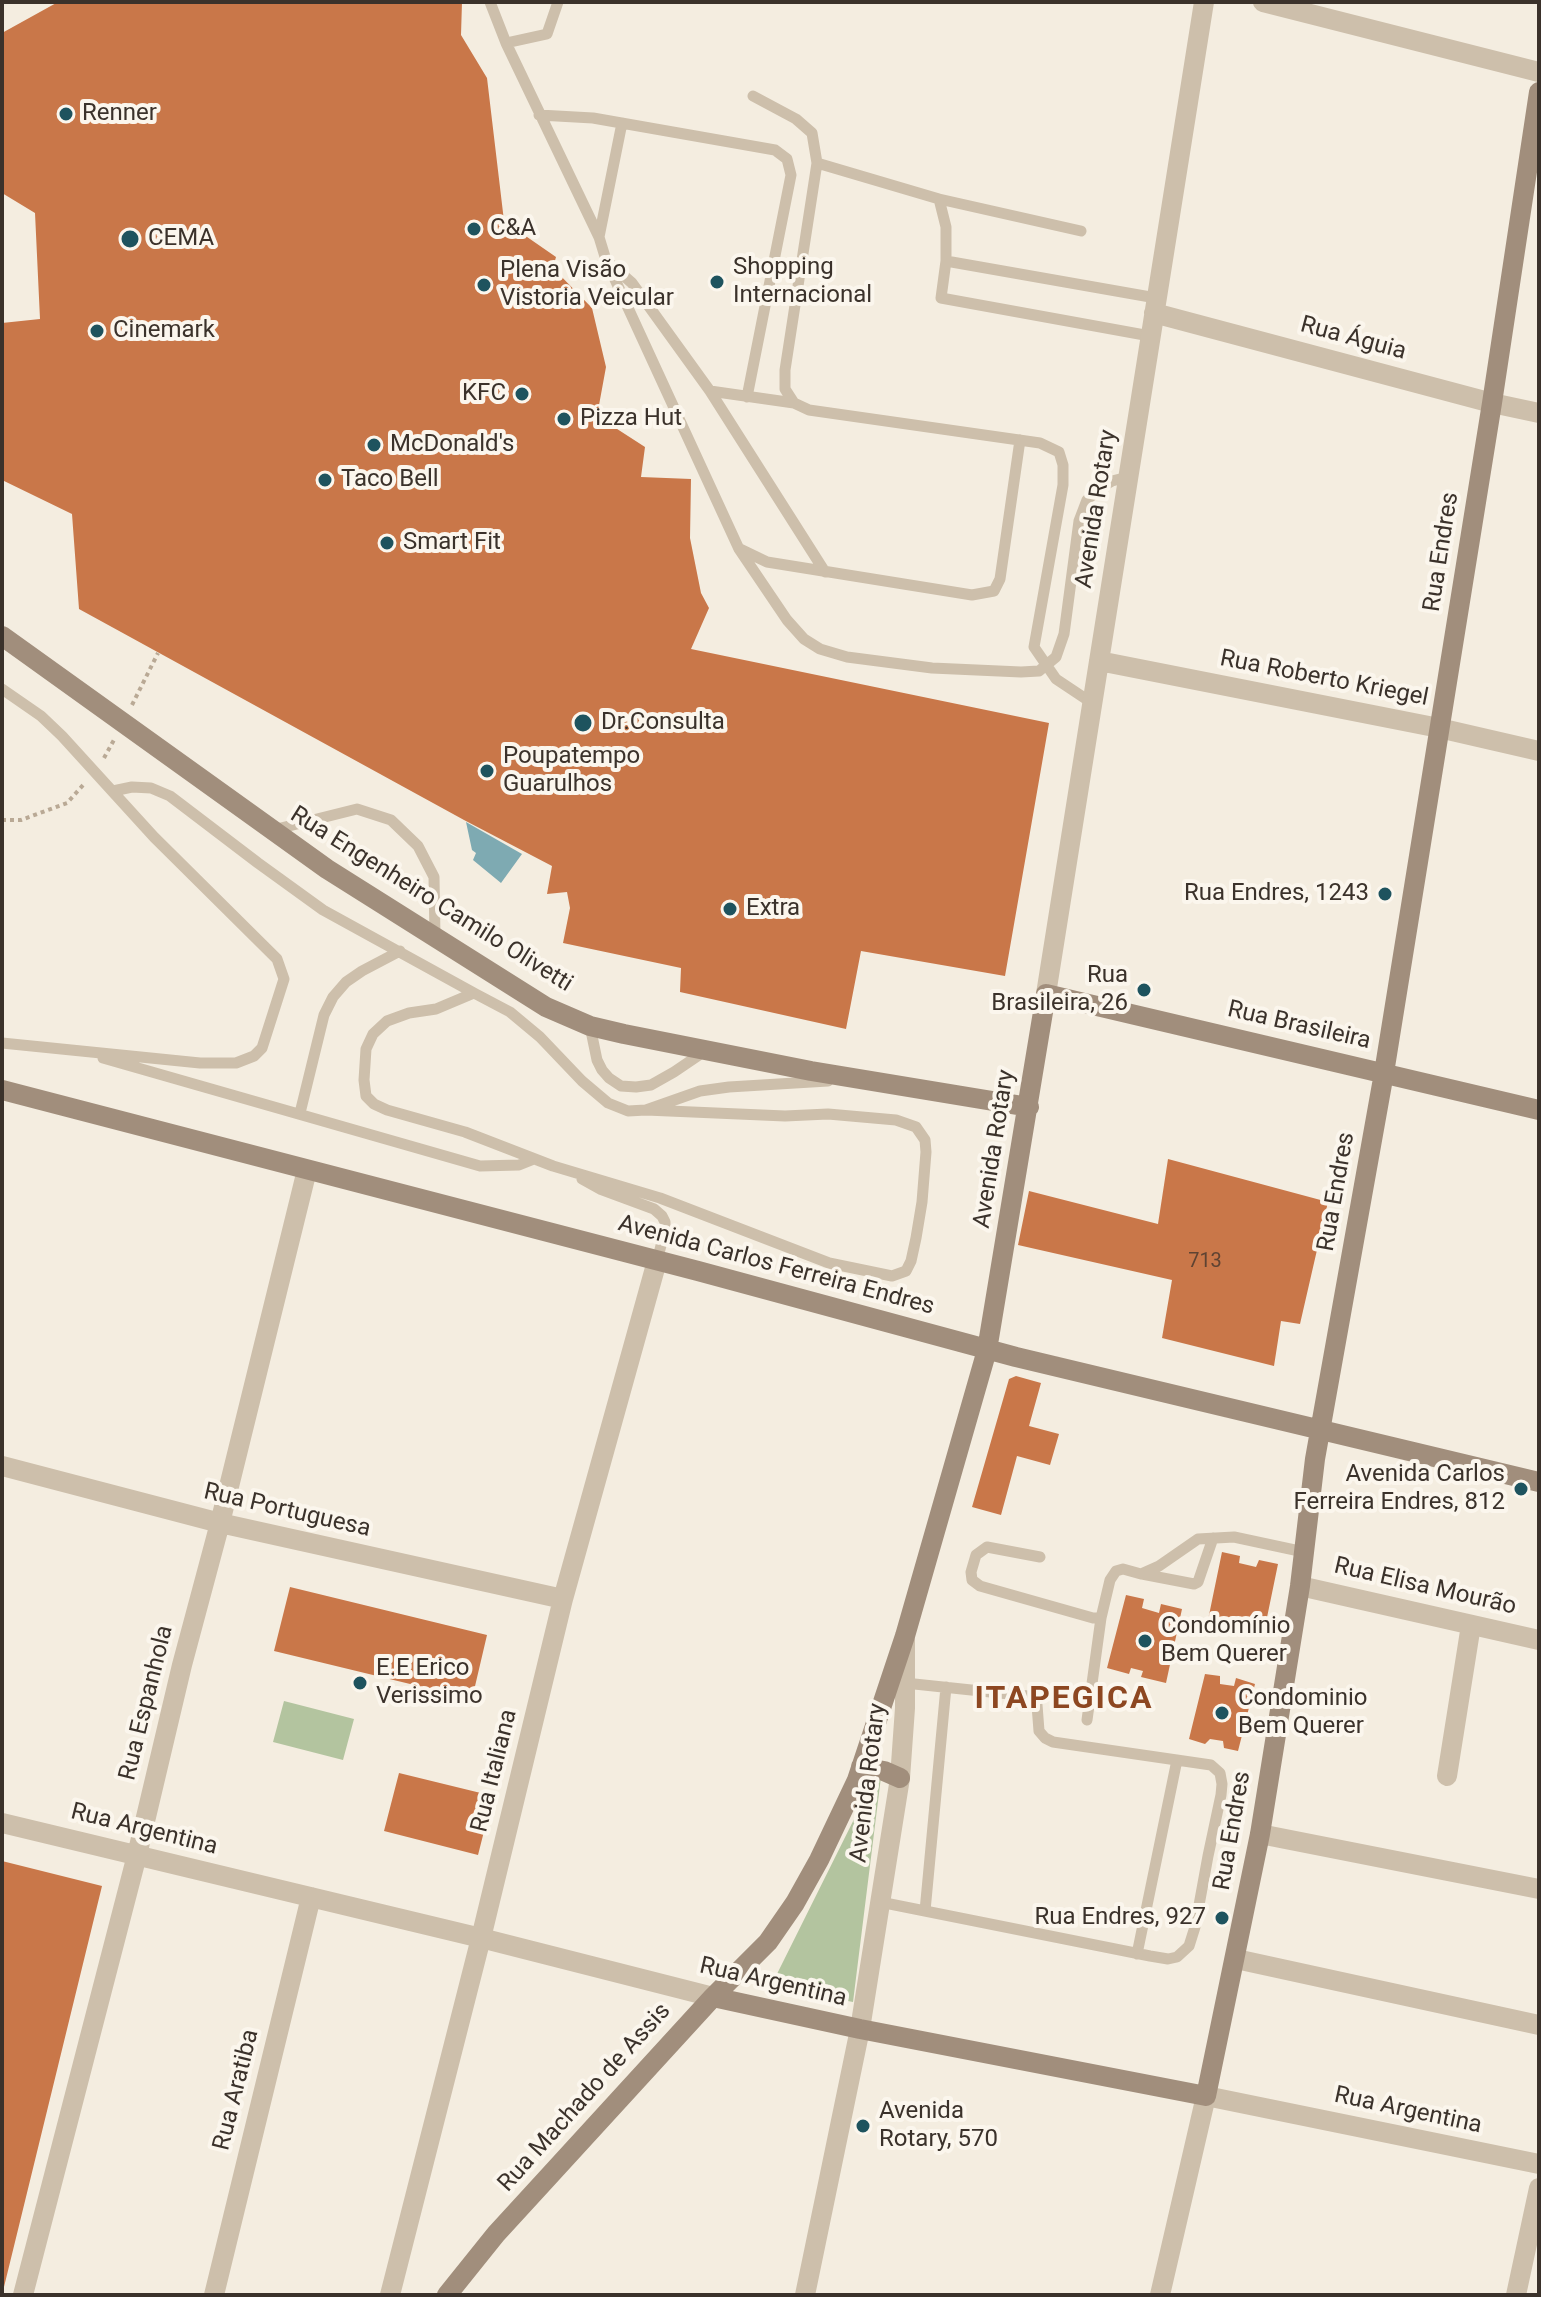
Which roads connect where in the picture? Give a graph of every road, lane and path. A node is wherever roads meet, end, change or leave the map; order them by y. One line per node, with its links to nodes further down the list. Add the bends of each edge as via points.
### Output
1 (490, 2): 5 (lane)
2 (558, 2): 5 (lane, via 547,34)
3 (1204, 2): 17 (street, Avenida Rotary)
4 (1263, 2): 6 (street)
5 (506, 43): 9 (lane)
6 (1539, 72)
7 (1539, 92): 22 (street, Rua Endres)
8 (753, 96): 11 (lane, via 812,133)
9 (539, 115): 10 (lane); 14 (lane)
10 (622, 123): 14 (lane); 20 (lane, via 775,150 787,159 791,175)
11 (817, 163): 12 (lane); 21 (lane, via 785,370 785,389)
12 (939, 199): 13 (lane); 16 (lane)
13 (1081, 231)
14 (599, 237): 15 (lane)
15 (606, 260): 19 (lane, via 632,283); 26 (lane)
16 (946, 261): 17 (lane); 18 (lane, via 941,298)
17 (1155, 306): 18 (street, Avenida Rotary); 22 (street, Rua Águia)
18 (1150, 336): 25 (street, Avenida Rotary)
19 (710, 391): 20 (lane); 27 (lane)
20 (747, 397): 21 (lane)
21 (794, 403): 24 (lane, via 809,410)
22 (1492, 403): 23 (street, Rua Águia); 32 (street, Rua Endres)
23 (1539, 413)
24 (1020, 440): 27 (lane, via 994,591 972,595); 31 (lane, via 1059,452 1063,465 1034,647 1056,679)
25 (1128, 477): 26 (lane, via 1112,481 1087,500 1079,521 1064,634 1056,657 1039,671 932,668 820,649 787,620); 29 (street, Avenida Rotary)
26 (739, 549): 27 (lane, via 767,562)
27 (825, 572)
28 (2, 636): 35 (street, Rua Engenheiro Camilo Olivetti)
29 (1099, 661): 31 (street, Avenida Rotary); 32 (street, Rua Roberto Kriegel)
30 (4, 692): 34 (lane, via 41,716)
31 (1092, 703): 39 (street, Avenida Rotary)
32 (1439, 728): 33 (street, Rua Roberto Kriegel); 44 (street, Rua Endres)
33 (1539, 751)
34 (113, 791): 37 (lane, via 151,788 170,796 323,910); 42 (lane, via 277,959 283,987 262,1048 247,1060 200,1063)
35 (273, 831): 36 (street, Rua Engenheiro Camilo Olivetti); 36 (lane, via 357,809 391,820 418,846 434,877)
36 (435, 938): 40 (street, Rua Engenheiro Camilo Olivetti, via 546,1007)
37 (400, 951): 38 (lane); 50 (lane, via 362,971 333,997)
38 (474, 993): 48 (lane, via 520,1020 608,1103 628,1111); 51 (lane, via 387,1021 373,1034 366,1049 366,1096 387,1110)
39 (1046, 994): 44 (street, Rua Brasileira); 47 (street, Avenida Rotary)
40 (590, 1026): 43 (street, Rua Engenheiro Camilo Olivetti); 43 (lane, via 602,1070 621,1086 651,1085)
41 (2, 1043): 42 (lane)
42 (73, 1050): 50 (lane)
43 (706, 1050): 45 (street, Rua Engenheiro Camilo Olivetti)
44 (1384, 1073): 49 (street, Rua Brasileira); 56 (street, Rua Endres)
45 (865, 1079): 47 (street, Rua Engenheiro Camilo Olivetti); 48 (lane, via 700,1091)
46 (2, 1090): 52 (street, Avenida Carlos Ferreira Endres)
47 (1029, 1107): 55 (street, Avenida Rotary)
48 (646, 1110): 53 (lane, via 882,1118 916,1127 926,1152 922,1202 906,1271 892,1276 829,1263 660,1198)
49 (1539, 1110)
50 (300, 1113): 51 (lane, via 480,1166 519,1165)
51 (534, 1159): 53 (lane)
52 (307, 1170): 54 (street, Avenida Carlos Ferreira Endres); 59 (street, Rua Espanhola)
53 (573, 1172): 54 (lane, via 662,1216 665,1230)
54 (657, 1261): 55 (street, Avenida Carlos Ferreira Endres); 65 (street, Rua Italiana)
55 (987, 1350): 56 (street, Avenida Carlos Ferreira Endres); 68 (street, Avenida Rotary)
56 (1321, 1431): 58 (street, Avenida Carlos Ferreira Endres); 61 (street, Rua Endres)
57 (2, 1466): 59 (street, Rua Portuguesa)
58 (1539, 1482)
59 (220, 1523): 65 (street, Rua Portuguesa); 79 (street, Rua Espanhola)
60 (1213, 1538): 61 (lane, via 1234,1537); 63 (lane, via 1198,1539); 63 (lane, via 1198,1582)
61 (1304, 1552): 64 (street, Rua Endres)
62 (1040, 1557): 66 (lane, via 987,1547 976,1555 972,1580)
63 (1141, 1574): 66 (lane, via 1116,1571)
64 (1300, 1586): 67 (street, Rua Elisa Mourão); 78 (street, Rua Endres)
65 (563, 1599): 84 (street, Rua Italiana)
66 (1101, 1618): 72 (lane)
67 (1471, 1625): 69 (street, Rua Elisa Mourão); 75 (street)
68 (905, 1636): 70 (street, Avenida Rotary); 74 (street, Rua Machado de Assis)
69 (1539, 1640)
70 (905, 1683): 71 (lane); 76 (street, Avenida Rotary)
71 (946, 1687): 73 (lane, via 1028,1696 1037,1705 1039,1731 1053,1742); 83 (lane)
72 (1087, 1720)
73 (1177, 1760): 85 (lane); 85 (lane, via 1211,1765 1222,1784 1195,1927 1189,1946 1177,1957)
74 (861, 1767): 76 (street); 87 (street, Rua Machado de Assis, via 795,1903 768,1942)
75 (1447, 1776)
76 (900, 1778): 82 (street, Avenida Rotary)
77 (2, 1823): 79 (street, Rua Argentina)
78 (1260, 1834): 80 (street); 86 (street, Rua Endres)
79 (137, 1855): 81 (street, Rua Argentina); 94 (street, Rua Espanhola)
80 (1539, 1889)
81 (311, 1897): 84 (street, Rua Argentina); 95 (street, Rua Aratiba)
82 (880, 1902): 83 (lane); 89 (street, Avenida Rotary)
83 (925, 1911): 85 (lane)
84 (481, 1938): 87 (street, Rua Argentina); 96 (street, Rua Italiana)
85 (1137, 1954)
86 (1236, 1959): 88 (street); 90 (street, Rua Endres)
87 (713, 1997): 89 (street, Rua Argentina); 93 (street, Rua Machado de Assis, via 496,2234)
88 (1539, 2025)
89 (860, 2029): 90 (street, Rua Argentina); 97 (street, Avenida Rotary)
90 (1206, 2096): 91 (street, Rua Argentina); 98 (street, Rua Endres)
91 (1539, 2164)
92 (1539, 2188): 99 (street)
93 (455, 2294)
94 (23, 2295)
95 (214, 2295)
96 (390, 2295)
97 (805, 2295)
98 (1160, 2295)
99 (1516, 2295)

